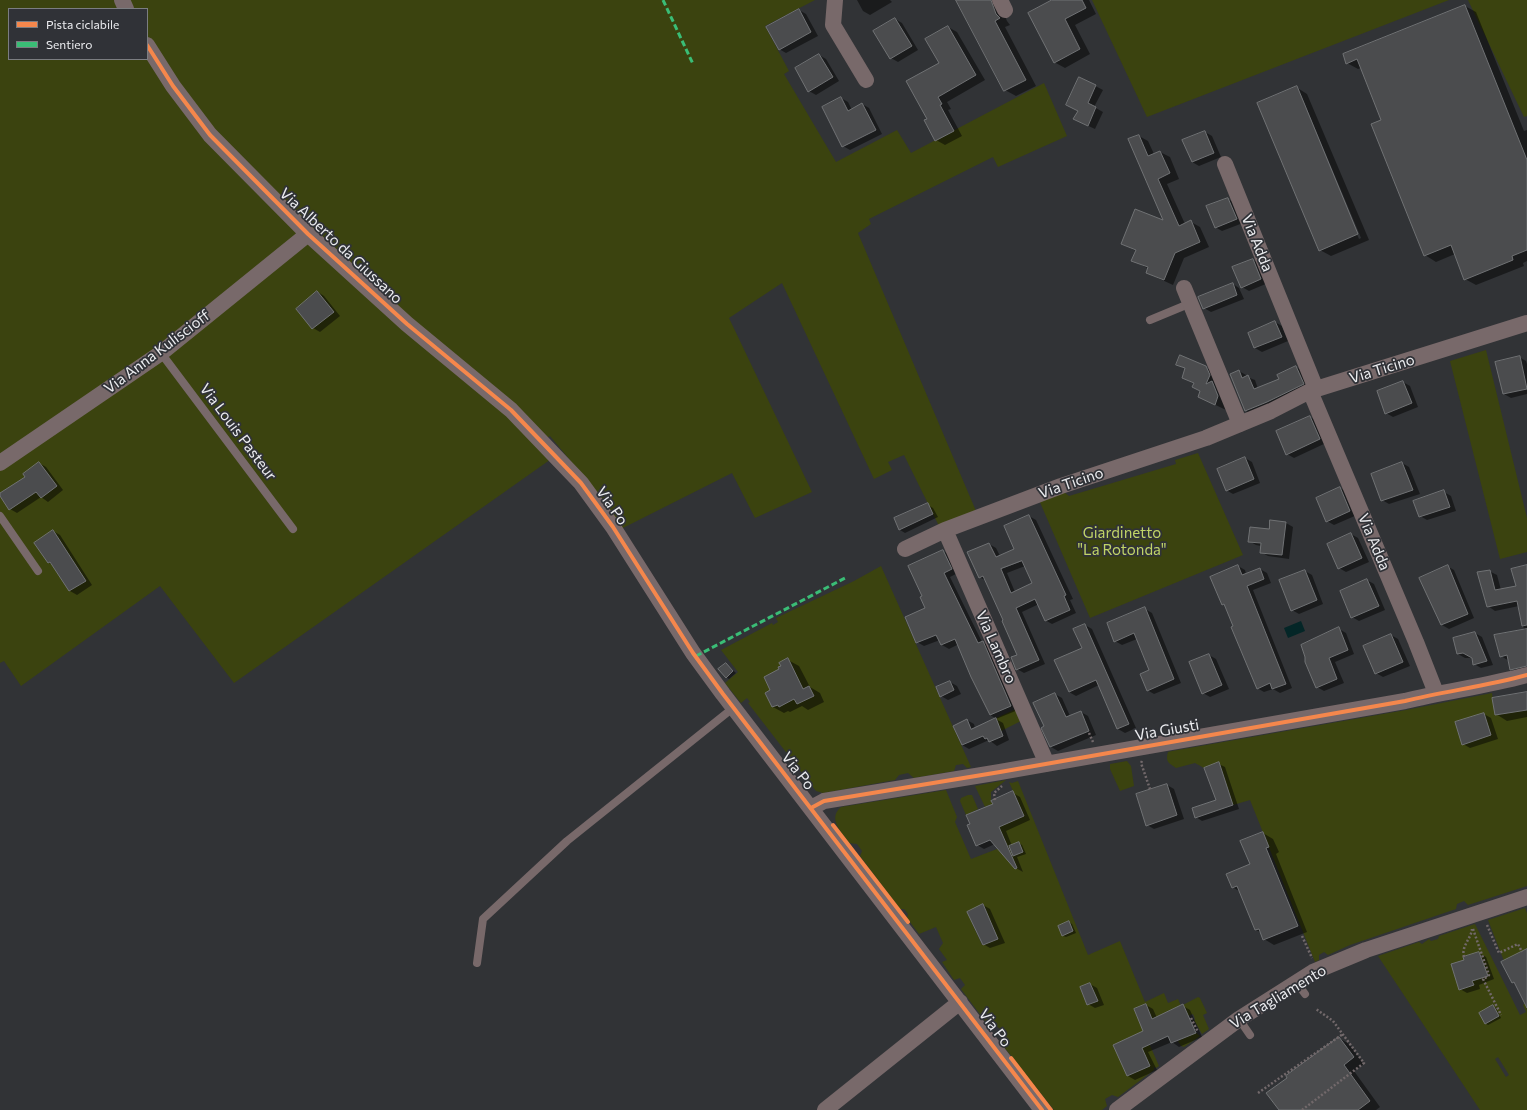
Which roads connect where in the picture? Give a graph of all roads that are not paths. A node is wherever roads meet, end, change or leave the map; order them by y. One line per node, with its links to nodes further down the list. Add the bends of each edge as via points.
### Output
1 (834, 0): 3 (street, via 834,25)
2 (148, 47): 5 (street, Via Alberto da Giussano, via 173,86 210,135)
3 (866, 80)
4 (1225, 164): 11 (street, Via Adda)
5 (308, 234): 10 (street, Via Anna Kuliscioff); 13 (street, Via Alberto da Giussano, via 407,324 512,410)
6 (1184, 288): 7 (street)
7 (1190, 303): 8 (lane); 12 (street)
8 (1150, 320)
9 (1527, 323): 11 (street, Via Ticino)
10 (161, 353): 14 (street, Via Anna Kuliscioff); 16 (lane, Via Louis Pasteur)
11 (1313, 390): 12 (street, Via Ticino); 21 (street, Via Adda)
12 (1240, 424): 17 (street, Via Ticino, via 1206,438 1061,486)
13 (542, 441): 22 (street, Via Po, via 581,483 613,527 693,653)
14 (0, 463)
15 (0, 516): 19 (lane)
16 (294, 528)
17 (945, 530): 18 (street, Via Ticino); 23 (street, Via Lambro)
18 (905, 549)
19 (38, 571)
20 (1527, 675): 21 (street, Via Giusti, via 1497,683)
21 (1436, 693): 23 (street, Via Giusti, via 1405,701)
22 (733, 708): 24 (street, Via Po); 26 (lane, via 567,841 483,919)
23 (1047, 764): 24 (street, Via Giusti, via 824,801)
24 (811, 808): 27 (street, Via Po)
25 (1527, 897): 28 (street, Via Tagliamento, via 1366,950 1313,972 1301,989)
26 (477, 963)
27 (960, 1002): 30 (street); 31 (street, Via Po)
28 (1239, 1019): 29 (lane); 32 (street, Via Tagliamento)
29 (1250, 1035)
30 (825, 1110)
31 (1042, 1110)
32 (1117, 1110)

